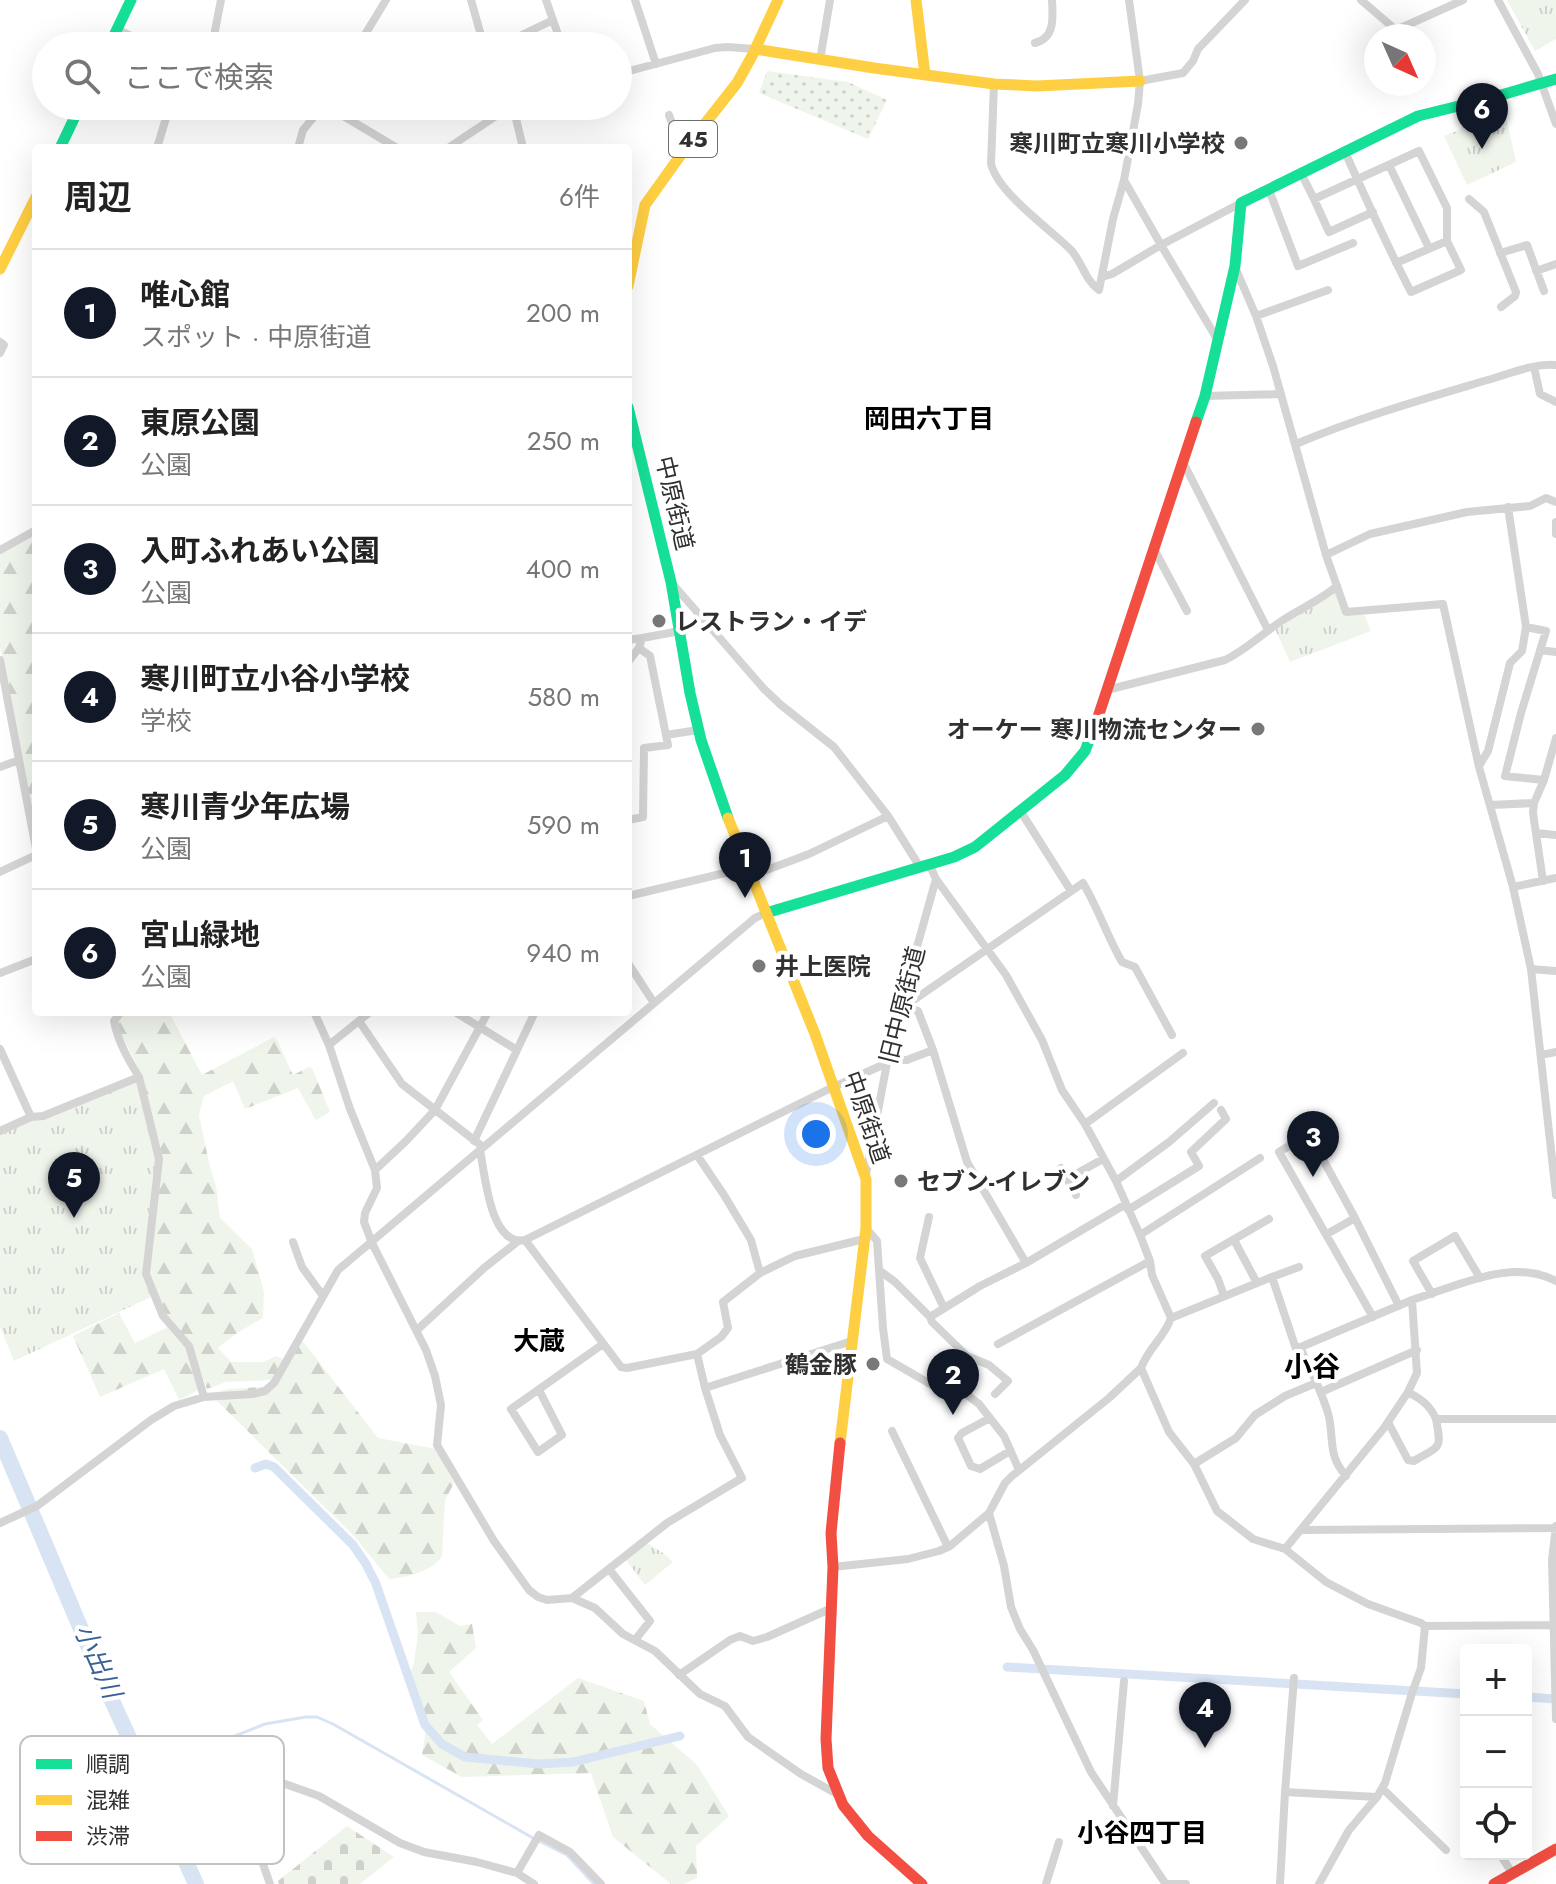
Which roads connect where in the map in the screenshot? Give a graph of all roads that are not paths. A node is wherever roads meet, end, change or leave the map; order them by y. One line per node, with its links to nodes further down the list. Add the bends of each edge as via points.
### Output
1 (131, 0): 17 (main road)
2 (221, 0): 20 (street)
3 (386, 0): 21 (street)
4 (471, 0): 22 (street)
5 (546, 0): 16 (street)
6 (635, 0): 28 (street)
7 (778, 0): 26 (main road, 45)
8 (830, 0): 27 (street)
9 (916, 0): 30 (main road)
10 (1052, 0): 25 (street, via 1049,35)
11 (1129, 0): 32 (street)
12 (1245, 0): 32 (street, via 1198,49 1183,73)
13 (1361, 0): 14 (street, via 1396,30)
14 (1463, 0)
15 (1498, 0): 33 (street)
16 (553, 20): 23 (street); 24 (street)
17 (117, 29): 18 (main road); 19 (street)
18 (116, 32)
19 (123, 32)
20 (215, 32)
21 (367, 32)
22 (480, 32)
23 (528, 32)
24 (557, 32)
25 (1035, 43)
26 (755, 49): 27 (main road); 28 (street, via 715,48); 49 (main road, 45, via 737,83)
27 (820, 60): 30 (main road)
28 (656, 64): 29 (street)
29 (632, 70)
30 (925, 75): 34 (main road)
31 (1556, 79): 33 (main road)
32 (1140, 81): 34 (main road); 54 (street)
33 (1541, 83): 42 (street); 50 (main road, via 1418,116)
34 (994, 84): 72 (street, via 993,172 1073,252 1099,290)
35 (669, 115): 49 (street)
36 (73, 120): 43 (main road)
37 (165, 120): 44 (street)
38 (311, 120): 45 (street)
39 (350, 120): 46 (street)
40 (490, 120): 47 (street)
41 (515, 120): 48 (street)
42 (1556, 124)
43 (62, 144)
44 (158, 144)
45 (299, 144)
46 (390, 144)
47 (454, 144)
48 (522, 144)
49 (685, 149): 66 (main road, 45, via 645,205)
50 (1345, 152): 52 (main road); 53 (street)
51 (1389, 165): 53 (street); 61 (street, via 1419,151 1447,208); 64 (street)
52 (1301, 173): 55 (main road); 56 (street)
53 (1357, 179): 56 (street); 59 (street)
54 (1124, 180): 63 (street); 72 (street)
55 (1269, 190): 58 (main road); 62 (street, via 1298,266)
56 (1314, 199): 59 (street, via 1329,232)
57 (1469, 199): 65 (street, via 1484,212)
58 (1241, 203): 63 (street); 69 (main road)
59 (1373, 212): 67 (street)
60 (31, 217): 70 (main road)
61 (1447, 241): 64 (street); 67 (street, via 1461,270 1411,292)
62 (1353, 243)
63 (1161, 245): 72 (street); 77 (street)
64 (1429, 248): 67 (street)
65 (1500, 253): 71 (street, via 1527,245); 75 (street, via 1516,292)
66 (632, 261)
67 (1396, 263)
68 (1556, 264): 71 (street)
69 (1235, 266): 76 (street); 77 (main road)
70 (0, 269)
71 (1536, 271): 74 (street)
72 (1102, 277)
73 (1328, 290): 76 (street)
74 (1544, 291)
75 (1501, 307)
76 (1256, 316): 82 (street)
77 (1217, 339): 83 (main road)
78 (0, 342): 79 (street)
79 (0, 353)
80 (1556, 365): 81 (street)
81 (1534, 367): 84 (street, via 1540,394); 86 (street, via 1336,426)
82 (1281, 394): 83 (street); 86 (street)
83 (1205, 396): 87 (main road)
84 (1556, 402)
85 (632, 423): 96 (main road, 中原街道)
86 (1296, 444): 95 (street)
87 (1183, 462): 93 (main road); 100 (street)
88 (1556, 502): 89 (street, via 1546,498 1530,506)
89 (1508, 507): 95 (street, via 1370,534); 99 (street)
90 (1556, 522): 92 (street)
91 (32, 532): 94 (street)
92 (1556, 534)
93 (1154, 549): 98 (street); 109 (main road)
94 (0, 550)
95 (1326, 555): 97 (street)
96 (671, 582): 101 (main road, 中原街道); 121 (street, via 764,689 834,747)
97 (1337, 586): 100 (street); 116 (street, via 1346,612 1443,604)
98 (1187, 611)
99 (1526, 627): 105 (street, via 1546,631); 116 (street)
100 (1268, 630): 109 (street, via 1225,660)
101 (680, 631): 102 (street); 110 (main road, 中原街道)
102 (642, 638): 103 (street); 104 (street)
103 (632, 639)
104 (639, 648): 107 (street); 111 (street, via 650,656)
105 (1540, 650): 106 (street); 117 (street, via 1505,776)
106 (1556, 652)
107 (632, 657)
108 (0, 659): 114 (street)
109 (1107, 690): 120 (main road, via 1085,751)
110 (698, 730): 111 (street); 129 (main road, 中原街道)
111 (666, 735): 122 (street, via 668,745 644,748 643,817)
112 (1556, 738): 113 (street)
113 (1552, 759): 117 (street)
114 (19, 760): 115 (street); 123 (street)
115 (0, 767)
116 (1479, 767): 119 (street)
117 (1544, 780): 118 (street)
118 (1534, 803): 119 (street); 124 (street)
119 (1491, 805): 133 (street)
120 (1021, 812): 127 (main road, via 975,847); 134 (street)
121 (888, 816): 127 (street); 129 (street, via 809,854)
122 (632, 819)
123 (32, 828)
124 (1536, 833): 125 (street); 132 (street)
125 (1556, 835)
126 (32, 857): 128 (street)
127 (924, 866): 131 (street); 136 (main road)
128 (0, 872)
129 (746, 873): 135 (street); 136 (main road, 中原街道)
130 (1556, 878): 132 (street)
131 (936, 879): 137 (street); 144 (street, 旧中原街道)
132 (1543, 881): 133 (street)
133 (1513, 887): 140 (street)
134 (1071, 891): 137 (street); 153 (street, via 1083,883 1112,945 1122,962 1135,967)
135 (632, 895)
136 (766, 913): 143 (street); 163 (main road, 中原街道)
137 (988, 949): 144 (street); 166 (street)
138 (32, 961): 142 (street)
139 (632, 969): 143 (street)
140 (1531, 969): 141 (street); 160 (street)
141 (1556, 971)
142 (0, 973)
143 (654, 1003): 169 (street)
144 (903, 1005): 157 (street, via 918,1011); 161 (street, 旧中原街道)
145 (118, 1016): 162 (street, via 116,1032)
146 (316, 1016): 154 (street)
147 (365, 1016): 151 (street)
148 (461, 1016): 152 (street)
149 (486, 1016): 152 (street)
150 (533, 1016): 156 (street)
151 (359, 1021): 154 (street); 164 (street, via 402,1084)
152 (479, 1028): 156 (street); 164 (street)
153 (1172, 1035)
154 (329, 1045): 174 (street)
155 (0, 1049): 165 (street)
156 (517, 1050): 168 (street)
157 (933, 1050): 161 (street); 192 (street, via 967,1162)
158 (1556, 1052): 160 (street)
159 (1183, 1053): 166 (street)
160 (1541, 1055): 179 (street)
161 (887, 1062): 163 (street); 175 (street, 旧中原街道)
162 (139, 1077): 165 (street); 224 (street, via 159,1159 146,1274 163,1316 189,1346)
163 (834, 1087): 170 (street); 175 (main road, 中原街道)
164 (435, 1110): 168 (street); 174 (street)
165 (31, 1117): 167 (street)
166 (1085, 1124): 172 (street)
167 (0, 1131)
168 (474, 1141): 169 (street)
169 (481, 1149): 188 (street, via 495,1219); 190 (street)
170 (697, 1155): 188 (street); 195 (street, via 751,1240)
171 (1260, 1158): 186 (street)
172 (1103, 1159): 176 (street); 177 (street)
173 (1061, 1168): 176 (street)
174 (375, 1170): 190 (street, via 377,1188 364,1222)
175 (866, 1179): 184 (main road, 中原街道)
176 (1067, 1179): 178 (street)
177 (1116, 1181): 180 (street); 180 (street, via 1169,1142 1223,1115 1191,1152 1199,1166)
178 (1076, 1195)
179 (1556, 1195)
180 (1127, 1207): 186 (street); 192 (street)
181 (929, 1217): 205 (street, via 920,1258 929,1267)
182 (1355, 1218): 185 (street); 185 (street, via 1307,1135 1279,1152); 204 (street)
183 (1269, 1219): 187 (street)
184 (865, 1234): 194 (street, via 877,1241); 195 (street); 210 (main road, 中原街道)
185 (1327, 1234): 207 (street)
186 (1140, 1235): 191 (street)
187 (1234, 1240): 199 (street); 202 (street, via 1205,1256)
188 (521, 1241): 209 (street); 211 (street)
189 (293, 1242): 201 (street, via 302,1267)
190 (372, 1243): 201 (street, via 338,1270); 209 (street)
191 (1150, 1261): 208 (street); 212 (street)
192 (1026, 1263): 205 (street)
193 (1299, 1267): 196 (street)
194 (879, 1270): 206 (street); 218 (street, via 887,1359)
195 (760, 1273): 216 (street, via 723,1302 728,1328)
196 (1272, 1277): 199 (street); 213 (street, via 1296,1349)
197 (1480, 1278): 198 (street, via 1529,1272); 200 (street); 200 (street, via 1455,1236 1413,1261)
198 (1556, 1281)
199 (1257, 1283): 202 (street)
200 (1432, 1294): 203 (street)
201 (323, 1296): 224 (street, via 265,1391)
202 (1224, 1296): 208 (street)
203 (1412, 1300): 204 (street); 214 (street)
204 (1399, 1306): 207 (street)
205 (944, 1308): 206 (street)
206 (930, 1317): 215 (street)
207 (1373, 1317): 213 (street)
208 (1171, 1318): 217 (street)
209 (417, 1330): 242 (street, via 435,1376 441,1405 437,1445 449,1468 529,1590 547,1600)
210 (852, 1341): 220 (street); 240 (main road, 中原街道, via 833,1494)
211 (603, 1344): 216 (street, via 627,1368); 221 (street)
212 (998, 1344)
213 (1300, 1347): 219 (street)
214 (1417, 1350): 219 (street); 222 (street, via 1417,1373)
215 (964, 1353): 218 (street); 223 (street, via 1008,1381)
216 (697, 1354): 220 (street)
217 (1141, 1368): 231 (street, via 1169,1432); 232 (street)
218 (928, 1383): 225 (street, via 944,1395 954,1385)
219 (1318, 1387): 231 (street, via 1285,1396 1255,1415 1236,1438); 233 (street, via 1335,1461)
220 (705, 1388): 241 (street, via 742,1478 667,1523)
221 (539, 1390): 221 (street, via 562,1435 538,1452 511,1409)
222 (1408, 1392): 226 (street, via 1425,1402); 228 (street)
223 (995, 1394)
224 (204, 1397): 235 (street, via 163,1412 37,1506)
225 (990, 1418): 230 (street); 230 (street, via 958,1438 971,1466 980,1469)
226 (1436, 1419): 227 (street); 228 (street, via 1437,1447 1414,1461 1408,1460)
227 (1556, 1419)
228 (1388, 1422): 233 (street)
229 (892, 1431): 238 (street)
230 (1010, 1451): 232 (street)
231 (1194, 1464): 239 (street, via 1217,1511 1253,1539)
232 (1019, 1470): 234 (street, via 1005,1483)
233 (1346, 1476): 237 (street)
234 (989, 1513): 238 (street); 257 (street, via 1014,1615)
235 (0, 1523)
236 (1556, 1527): 237 (street); 244 (street)
237 (1301, 1530): 239 (street)
238 (948, 1547): 240 (street, via 908,1559)
239 (1285, 1549): 245 (street, via 1326,1582)
240 (833, 1567): 243 (main road, 中原街道)
241 (609, 1569): 242 (street); 246 (street, via 650,1621)
242 (572, 1598): 246 (street, via 595,1608)
243 (832, 1608): 247 (street, via 767,1637 730,1640); 255 (main road, 中原街道, via 826,1739)
244 (1553, 1625): 245 (street); 250 (street)
245 (1425, 1626): 253 (street, via 1421,1668)
246 (635, 1640): 247 (street)
247 (679, 1675): 255 (street, via 700,1694 725,1706 748,1737)
248 (1124, 1681): 257 (street)
249 (1293, 1682): 254 (street)
250 (1555, 1698): 251 (street)
251 (1556, 1719)
252 (284, 1784): 263 (street, via 319,1796 400,1843)
253 (1382, 1788): 256 (street); 260 (street)
254 (1285, 1792): 256 (street); 272 (street)
255 (837, 1794): 269 (main road, 中原街道, via 868,1836)
256 (1377, 1797): 273 (street, via 1349,1830)
257 (1113, 1806): 265 (street)
258 (1059, 1842): 270 (street)
259 (1556, 1849): 264 (main road)
260 (1446, 1850)
261 (1504, 1860): 264 (street)
262 (263, 1864): 266 (street)
263 (517, 1873): 267 (street); 268 (street, via 539,1835 570,1852)
264 (1512, 1873): 274 (main road)
265 (1165, 1883): 271 (street)
266 (270, 1884)
267 (534, 1884)
268 (601, 1884)
269 (922, 1884)
270 (1046, 1884)
271 (1186, 1884)
272 (1280, 1884)
273 (1319, 1884)
274 (1494, 1884)

